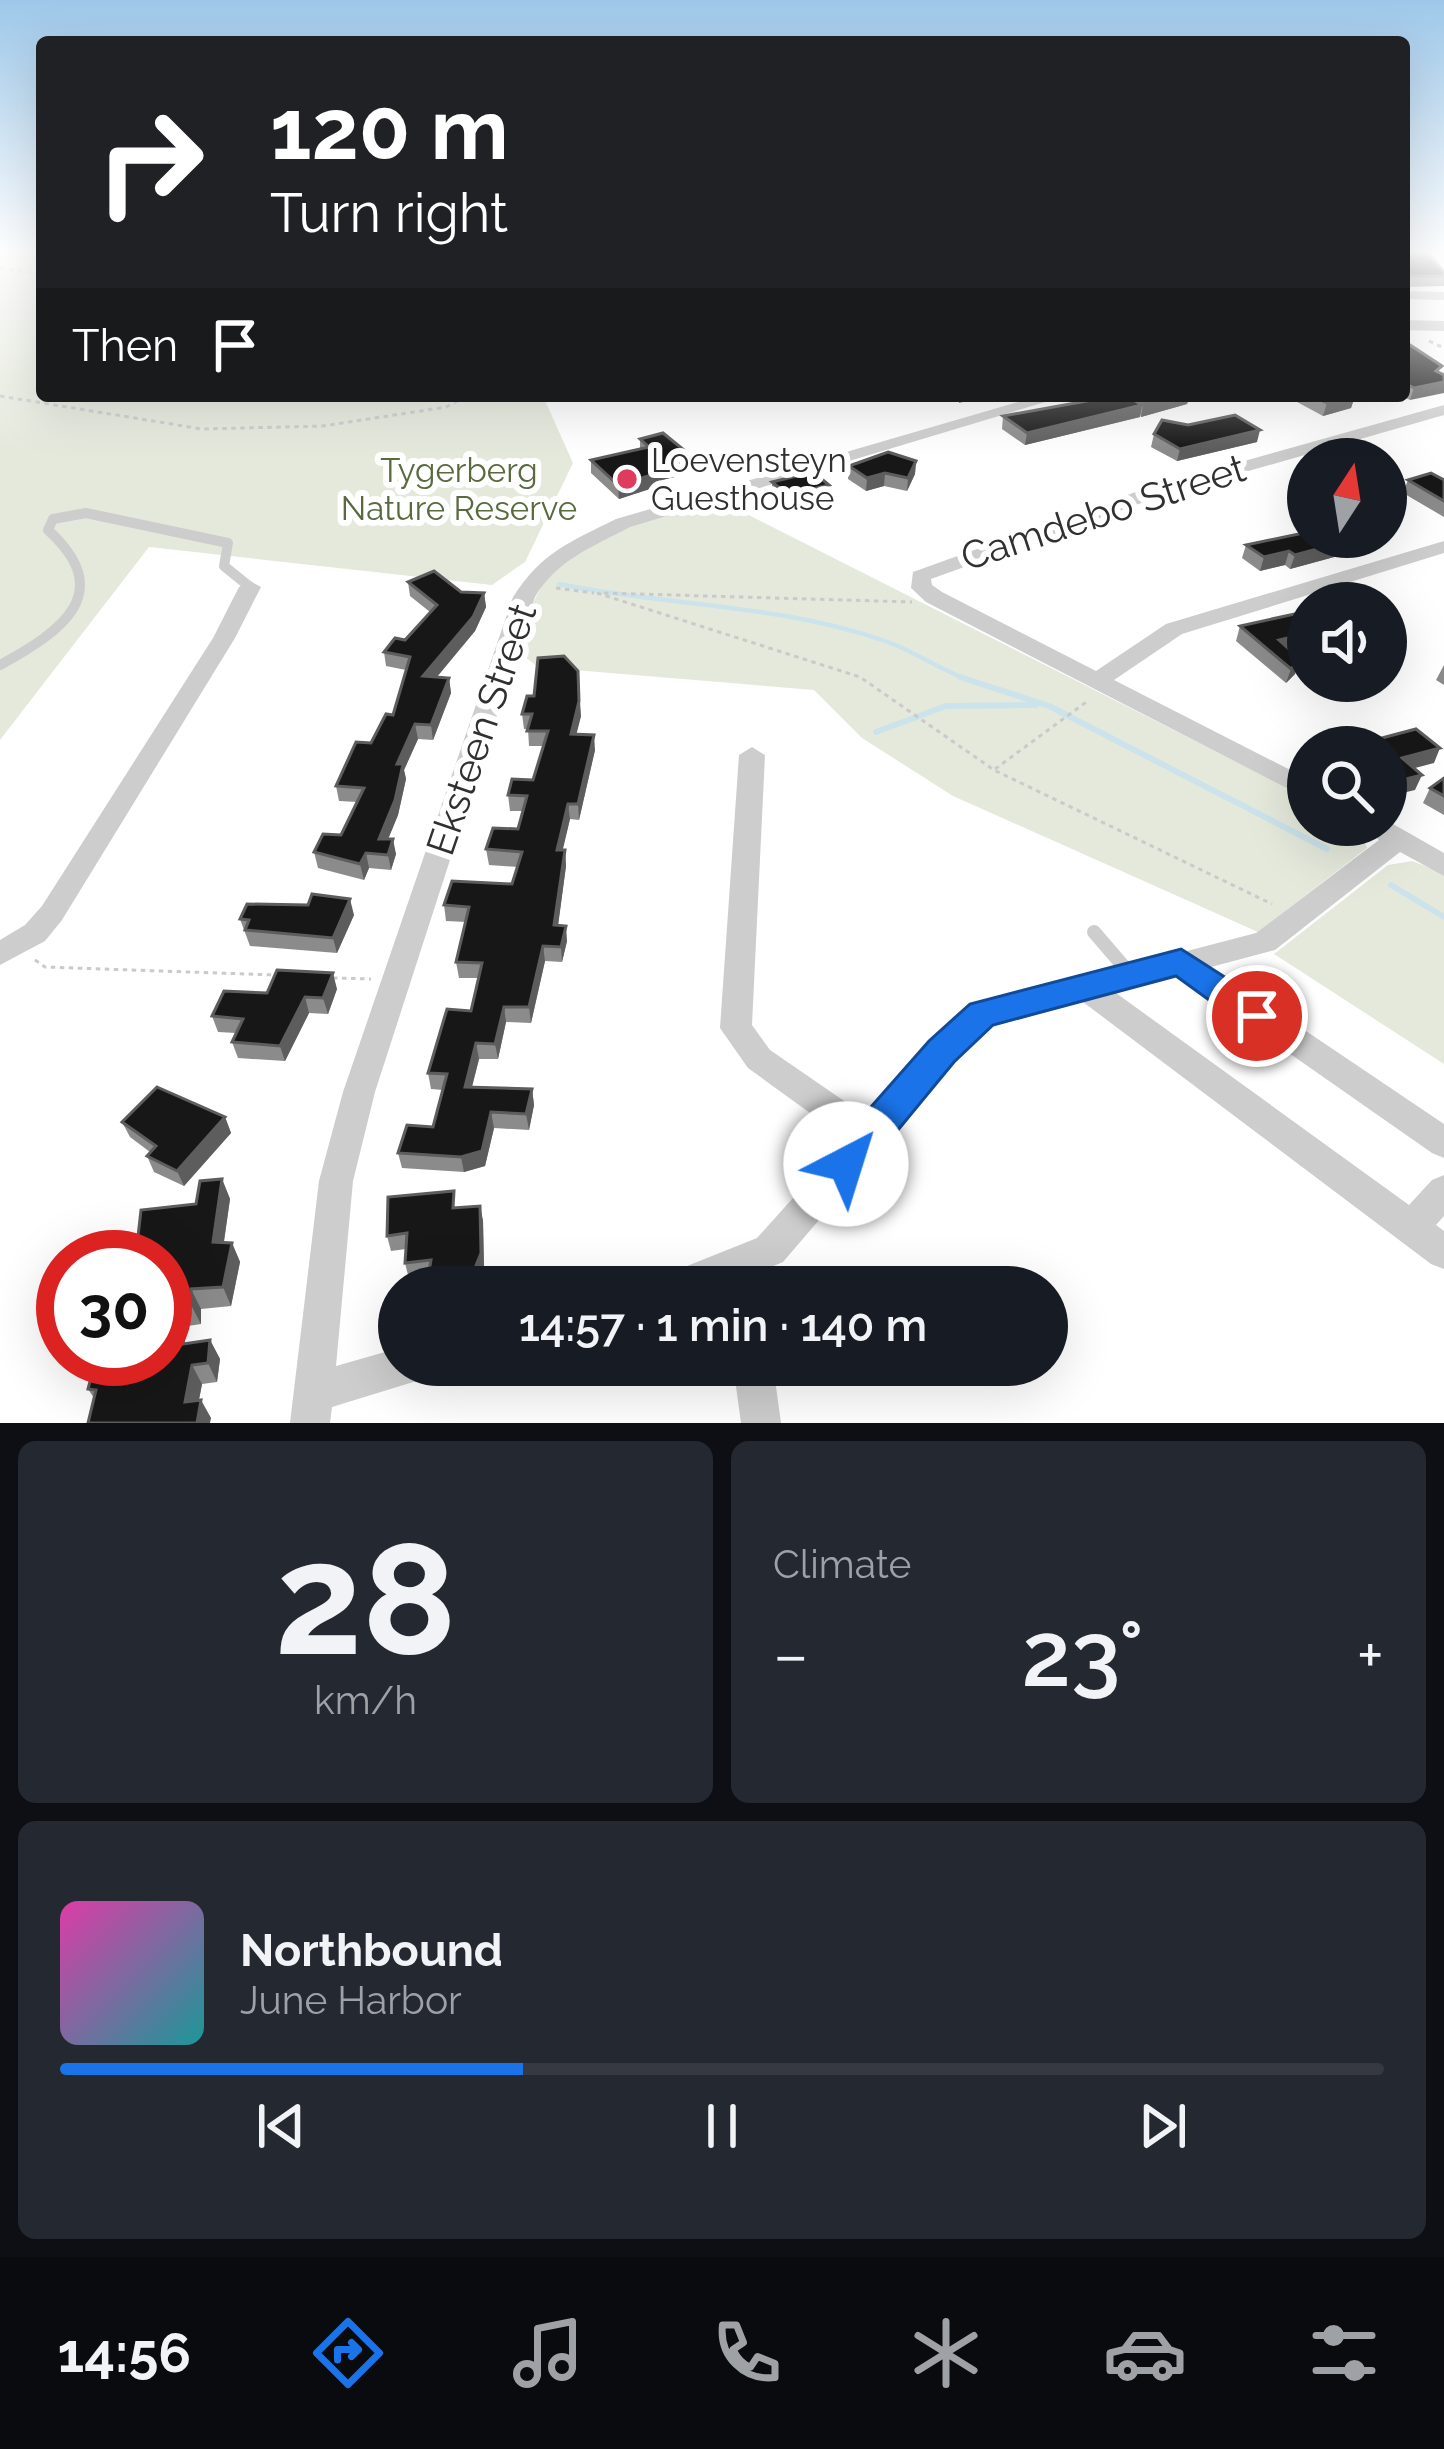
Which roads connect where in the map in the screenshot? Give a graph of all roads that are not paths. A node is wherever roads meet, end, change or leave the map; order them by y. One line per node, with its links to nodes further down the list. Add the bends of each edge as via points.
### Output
1 (1410, 325): 2 (street)
2 (1444, 326)
3 (1037, 402): 27 (street, Eksteen Street, via 664,508 580,542 540,571 336,1181)
4 (1444, 410): 8 (street, Camdebo Street, via 1151,493 920,576 934,597)
5 (1444, 548): 8 (street, via 1174,629)
6 (250, 587): 7 (lane, via 224,566 228,543 86,513 52,518 49,530 72,547 85,572 83,599 45,640); 15 (street, via 52,913)
7 (0, 665)
8 (1102, 684): 10 (street, Camdebo Street)
9 (752, 755): 19 (street, via 736,1028 759,1059)
10 (1287, 779)
11 (1407, 844): 13 (street)
12 (1372, 846): 16 (street, via 1301,918 1265,942)
13 (1444, 866)
14 (1094, 932): 17 (lane)
15 (8, 950)
16 (1181, 962): 17 (street); 20 (street)
17 (1132, 975): 18 (street)
18 (1085, 987): 19 (street, via 974,1019); 22 (street)
19 (869, 1137): 24 (street)
20 (1444, 1143)
21 (1444, 1191): 22 (street)
22 (1412, 1227): 23 (street)
23 (1444, 1252)
24 (752, 1266)
25 (378, 1379): 27 (street)
26 (756, 1386): 28 (street)
27 (312, 1408)
28 (761, 1423)

